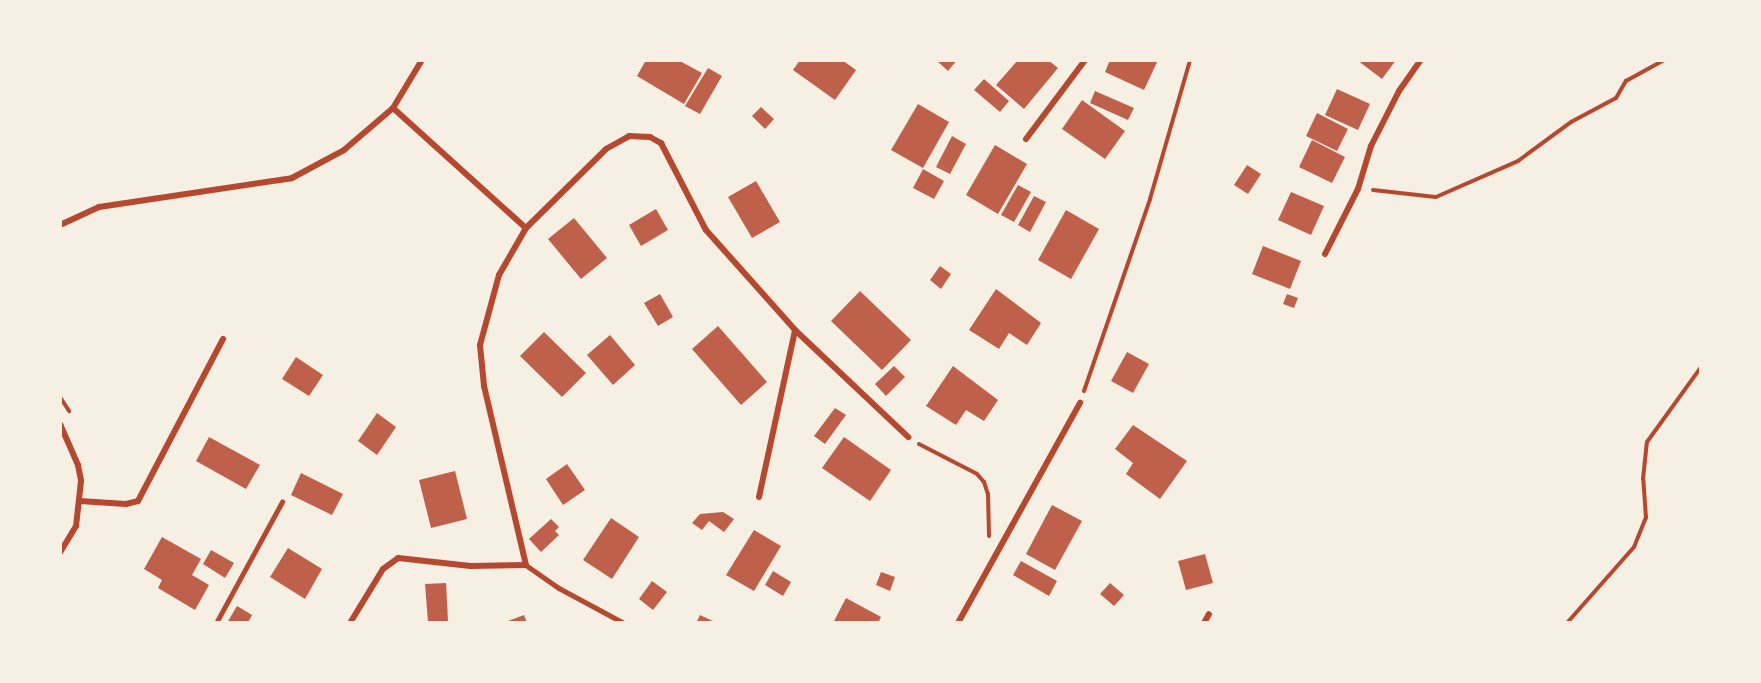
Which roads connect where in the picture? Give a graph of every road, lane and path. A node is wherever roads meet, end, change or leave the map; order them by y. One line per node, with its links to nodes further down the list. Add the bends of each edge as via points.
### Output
1 (422, 60): 6 (street)
2 (1085, 60): 7 (street)
3 (1190, 60): 15 (path, via 1150,199)
4 (1421, 60): 8 (street, via 1399,91 1371,146)
5 (1664, 60): 8 (path, via 1626,81 1616,98 1571,122 1518,161 1436,198)
6 (393, 108): 9 (street, via 344,150 292,178 99,207); 10 (street)
7 (1026, 139)
8 (1358, 189): 11 (street)
9 (60, 225)
10 (526, 228): 12 (street, via 606,148 629,136 651,137 669,155 706,230); 23 (street, via 499,275 480,345 484,386)
11 (1325, 254)
12 (795, 330): 17 (street); 18 (street)
13 (222, 339): 19 (street, via 138,501)
14 (1701, 367): 30 (path, via 1647,442 1643,479 1646,518 1634,547)
15 (1080, 403): 28 (street)
16 (60, 424): 19 (street, via 78,465)
17 (908, 437): 21 (path, via 977,474 984,482 988,494)
18 (759, 497)
19 (80, 501): 22 (street, via 76,526)
20 (282, 502): 25 (lane)
21 (988, 539)
22 (60, 553)
23 (526, 565): 26 (street, via 471,566 398,558 383,569); 27 (lane)
24 (1209, 614): 29 (street)
25 (216, 623)
26 (350, 623)
27 (624, 623)
28 (958, 623)
29 (1204, 623)
30 (1567, 623)

